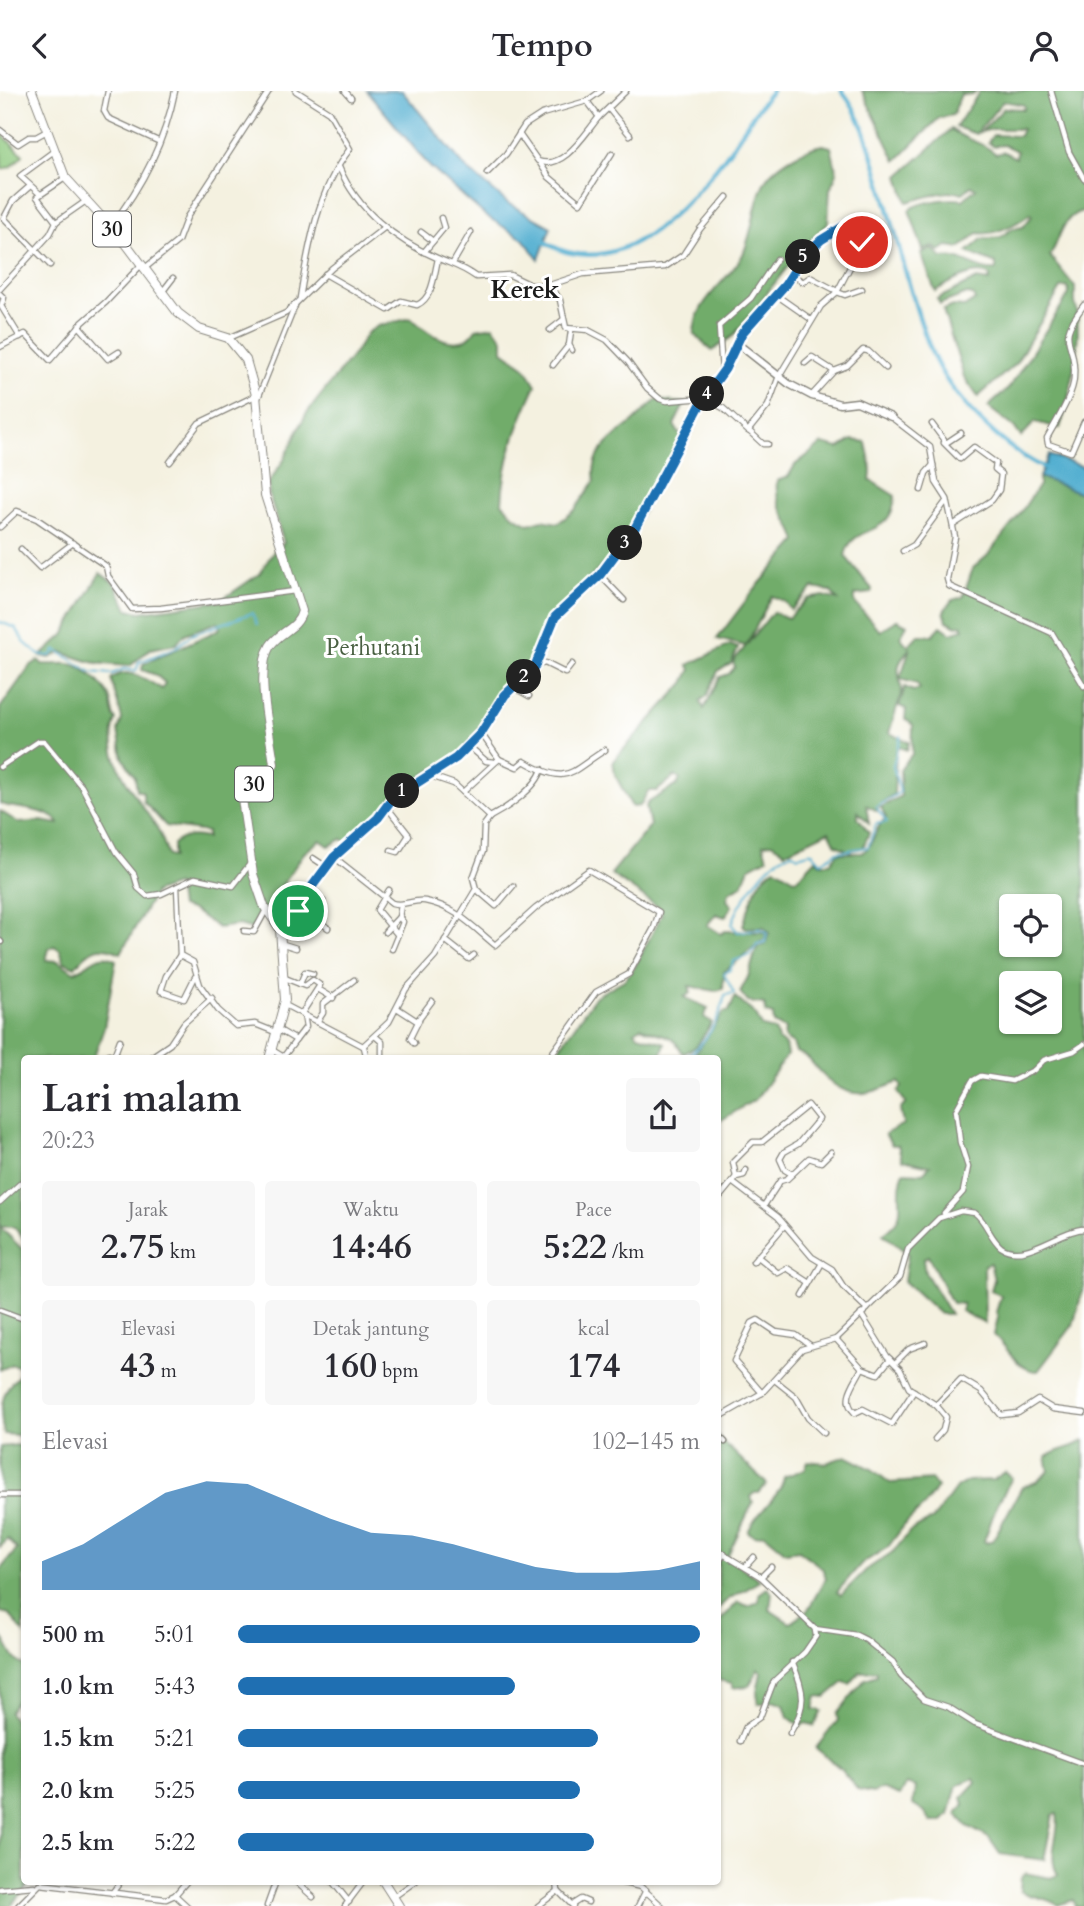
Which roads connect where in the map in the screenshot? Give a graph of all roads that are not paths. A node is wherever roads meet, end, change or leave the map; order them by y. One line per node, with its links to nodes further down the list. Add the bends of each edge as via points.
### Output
1 (32, 91): 15 (highway, 30)
2 (108, 91): 18 (street, via 104,111 108,118)
3 (175, 91): 18 (street)
4 (269, 91): 43 (street, via 187,217 178,241)
5 (296, 91): 22 (street, via 331,113 350,149)
6 (345, 91): 10 (street)
7 (601, 91): 11 (street)
8 (626, 91): 12 (street)
9 (1051, 91): 25 (street, via 1069,152)
10 (351, 98)
11 (587, 101): 13 (street); 16 (street, via 542,114)
12 (608, 109): 13 (street); 17 (street)
13 (599, 117): 21 (street, via 574,149)
14 (0, 130): 15 (street, via 18,144)
15 (47, 131): 19 (highway, 30)
16 (519, 134): 21 (street); 23 (street)
17 (630, 135)
18 (158, 141): 32 (street, via 147,172)
19 (54, 151): 24 (highway, 30); 26 (street, via 20,175)
20 (612, 153): 21 (street, via 580,203)
21 (540, 163)
22 (339, 167): 33 (street, via 354,199); 54 (street, via 313,232)
23 (486, 173)
24 (65, 177): 27 (street); 29 (highway, 30)
25 (1084, 179)
26 (29, 187): 27 (street); 37 (street, via 4,217)
27 (40, 194): 31 (street, via 37,199)
28 (727, 197): 48 (street, via 683,255 665,267 583,274)
29 (86, 201): 31 (street); 32 (highway, 30)
30 (441, 218): 36 (street, via 444,228)
31 (56, 222): 37 (street)
32 (110, 227): 43 (highway, 30)
33 (384, 228): 38 (street); 44 (street)
34 (421, 232): 36 (street)
35 (471, 232): 41 (street)
36 (433, 241): 38 (street)
37 (36, 250): 42 (street); 51 (street)
38 (424, 252): 40 (street)
39 (777, 258): 72 (street, via 751,298 719,326)
40 (438, 259): 41 (street); 44 (street, via 423,302 401,301 388,310)
41 (453, 264): 47 (street, via 476,277 510,275)
42 (50, 265)
43 (143, 266): 52 (highway, 30); 60 (street)
44 (325, 274): 54 (street)
45 (792, 274): 50 (street, via 803,282 810,277); 50 (street, via 821,240 853,222 862,244); 55 (street)
46 (173, 278): 52 (street)
47 (526, 283): 48 (street); 53 (street)
48 (550, 285): 58 (street)
49 (862, 289): 50 (street, via 843,296)
50 (837, 291): 59 (street)
51 (0, 292): 63 (street, via 4,298 1,306)
52 (162, 292): 64 (highway, 30, via 191,325)
53 (519, 295)
54 (300, 297): 56 (street)
55 (772, 300): 59 (street, via 779,297); 65 (street, via 748,324)
56 (296, 305): 64 (street, via 274,320); 75 (street)
57 (1084, 305): 78 (street, via 1066,334 1073,351 1074,380 1048,444 1071,451)
58 (563, 320): 61 (street); 62 (street)
59 (812, 320): 73 (street)
60 (79, 326): 63 (street, via 49,360 27,335); 67 (street, via 108,359)
61 (550, 330)
62 (571, 331): 69 (street, via 570,347); 76 (street, via 586,329 604,338 663,400)
63 (20, 337): 66 (street)
64 (228, 338): 75 (highway, 30, via 246,359)
65 (738, 344): 72 (main road); 73 (main road)
66 (0, 347)
67 (119, 352)
68 (806, 363): 71 (street, via 812,357)
69 (553, 365)
70 (886, 368): 71 (street, via 864,350)
71 (834, 371): 74 (street)
72 (722, 373): 76 (main road)
73 (779, 376): 74 (main road); 80 (street, via 768,406)
74 (812, 396): 77 (main road, via 840,404 857,402)
75 (256, 398): 85 (street, via 200,423); 95 (highway, 30, via 264,494)
76 (704, 398): 80 (street); 94 (street, via 640,519)
77 (891, 417): 84 (street)
78 (1084, 422)
79 (932, 424): 82 (street)
80 (749, 431): 83 (street)
81 (961, 433): 82 (street)
82 (942, 441): 84 (street); 89 (street, via 961,459 974,447 995,463 1001,474 992,500)
83 (768, 444)
84 (930, 447): 86 (street)
85 (170, 462)
86 (934, 465): 87 (street); 88 (street, via 936,482)
87 (921, 490)
88 (947, 499): 89 (street); 93 (street, via 914,545)
89 (953, 525): 99 (street, via 950,586 1052,633)
90 (0, 527): 91 (street, via 18,510)
91 (73, 543): 92 (street, via 40,568); 95 (street, via 106,566 132,609)
92 (22, 549)
93 (903, 551)
94 (600, 575): 96 (street); 98 (street, via 555,617)
95 (298, 590): 115 (highway, 30, via 301,617 267,653 265,720 274,764 243,797)
96 (624, 600)
97 (572, 664): 98 (street, via 565,673 545,663)
98 (535, 666): 100 (street)
99 (1084, 686)
100 (513, 687): 101 (street); 102 (street)
101 (529, 696)
102 (481, 733): 103 (street); 105 (street)
103 (470, 747): 105 (street, via 486,761); 108 (street)
104 (605, 750): 107 (street, via 570,774)
105 (496, 761): 107 (street, via 517,767 524,761); 109 (street)
106 (0, 767): 118 (street, via 44,741 89,798 138,888 153,896)
107 (542, 769): 111 (street, via 528,791)
108 (428, 775): 109 (street, via 450,782); 110 (street)
109 (463, 793): 111 (street)
110 (387, 806): 112 (street, via 409,835 398,852); 113 (street)
111 (490, 817): 120 (street, via 484,825 483,851 473,878)
112 (391, 850)
113 (334, 857): 116 (street); 122 (street)
114 (313, 858): 116 (street)
115 (251, 863): 118 (street, via 231,887 198,878); 125 (highway, 30)
116 (328, 868): 121 (street)
117 (513, 885): 120 (street, via 496,907)
118 (177, 887): 139 (street)
119 (389, 890): 122 (street)
120 (476, 890): 127 (street)
121 (308, 893): 123 (street); 126 (street)
122 (384, 897): 124 (street); 132 (street, via 377,910)
123 (323, 901)
124 (401, 905): 127 (street, via 422,901); 128 (street)
125 (266, 909): 129 (highway, 30); 133 (street, via 254,932)
126 (291, 914): 129 (street, via 279,910); 130 (street, via 308,912); 131 (street)
127 (460, 915): 135 (street); 168 (street, via 496,944 536,908 591,870 659,912 628,974 596,992)
128 (400, 916): 132 (street); 134 (street, via 403,922)
129 (274, 917): 131 (highway, 30)
130 (328, 928)
131 (280, 929): 136 (highway, 30)
132 (387, 929): 134 (street)
133 (244, 931)
134 (397, 934): 138 (street)
135 (445, 940): 140 (street, via 463,956 469,959); 151 (street, via 406,989)
136 (281, 943): 137 (street); 143 (highway, 30)
137 (296, 948)
138 (392, 949)
139 (180, 955): 142 (street, via 193,962); 142 (street, via 161,991 184,999)
140 (474, 955)
141 (313, 974): 145 (street, via 305,972)
142 (195, 976): 147 (street)
143 (285, 978): 145 (street); 150 (highway, 30)
144 (354, 980): 148 (street)
145 (300, 984): 146 (street, via 314,980)
146 (318, 989): 148 (street); 152 (street)
147 (212, 997): 155 (street, via 218,1010 236,1026 254,1024); 164 (street, via 184,1023 170,1044)
148 (333, 998): 154 (street, via 323,1004 324,1013)
149 (432, 1001): 153 (street)
150 (284, 1005): 152 (street); 155 (highway, 30)
151 (397, 1008): 153 (street); 156 (street)
152 (303, 1014): 154 (street); 158 (street, via 306,1027)
153 (419, 1020): 159 (street, via 410,1038)
154 (317, 1022): 161 (street)
155 (278, 1032): 158 (street); 162 (highway, 30)
156 (375, 1036): 161 (street); 167 (street, via 382,1042)
157 (120, 1040): 163 (street)
158 (296, 1040): 165 (street)
159 (414, 1043)
160 (1084, 1044): 177 (street, via 1044,1060 1012,1081 974,1079 955,1114 968,1163 964,1189)
161 (363, 1046): 166 (street)
162 (270, 1054)
163 (117, 1055)
164 (154, 1055)
165 (288, 1055)
166 (366, 1055)
167 (382, 1055)
168 (551, 1055)
169 (831, 1152): 171 (street, via 822,1161 809,1158)
170 (747, 1170): 172 (street)
171 (792, 1174): 172 (street, via 780,1159 819,1119 808,1105 762,1142 753,1142 733,1162); 176 (street, via 780,1181)
172 (734, 1180): 174 (street); 176 (street)
173 (21, 1183): 175 (street)
174 (721, 1195)
175 (0, 1202)
176 (765, 1204): 178 (street)
177 (940, 1217): 179 (street, via 961,1211 975,1213 1000,1246 1014,1251); 185 (street, via 908,1249 900,1277)
178 (784, 1226): 180 (street); 182 (street)
179 (1084, 1229)
180 (757, 1255): 181 (street); 183 (street, via 778,1273 787,1268)
181 (753, 1262)
182 (822, 1263): 183 (street); 185 (street)
183 (810, 1283): 184 (street)
184 (803, 1296)
185 (867, 1309): 187 (street)
186 (0, 1310): 188 (street)
187 (861, 1314): 189 (street); 192 (street)
188 (21, 1318)
189 (836, 1339): 191 (street); 193 (street)
190 (925, 1343): 192 (street)
191 (811, 1345): 194 (street, via 802,1349); 196 (street, via 799,1336 776,1332 755,1321 734,1361)
192 (892, 1361): 193 (street, via 881,1375); 195 (street)
193 (863, 1368): 195 (street, via 848,1395 855,1413 862,1409 892,1424)
194 (776, 1381): 196 (street); 200 (street, via 796,1397)
195 (914, 1391): 197 (street)
196 (762, 1393): 199 (street)
197 (936, 1405): 198 (street, via 961,1379 981,1391 1001,1415 1017,1413 1038,1400 1053,1409); 202 (street, via 946,1419)
198 (1084, 1413)
199 (721, 1415)
200 (824, 1433)
201 (721, 1438): 203 (street)
202 (935, 1439)
203 (725, 1441)
204 (0, 1495): 205 (street)
205 (21, 1495)
206 (721, 1552): 207 (street)
207 (724, 1553): 209 (street); 210 (street)
208 (754, 1557): 210 (street)
209 (721, 1558)
210 (746, 1566): 212 (street)
211 (771, 1567): 212 (street)
212 (761, 1577): 213 (street)
213 (815, 1629): 214 (street, via 813,1640); 217 (street, via 863,1638 893,1662 924,1699 975,1724)
214 (792, 1662): 215 (street, via 803,1704); 216 (street, via 774,1681 760,1717 746,1727)
215 (790, 1733)
216 (740, 1741)
217 (1084, 1764)
218 (118, 1885): 232 (street)
219 (184, 1885): 233 (street)
220 (275, 1885): 242 (street)
221 (299, 1885): 235 (street)
222 (335, 1885): 237 (street)
223 (361, 1885): 237 (street)
224 (386, 1885): 234 (highway)
225 (410, 1885): 234 (street)
226 (557, 1885): 231 (street)
227 (636, 1885): 230 (street)
228 (35, 1886): 229 (street); 232 (street); 239 (street)
229 (0, 1889)
230 (646, 1890): 245 (street); 246 (street)
231 (558, 1892): 238 (street); 244 (street)
232 (112, 1893): 233 (street)
233 (174, 1896): 240 (street); 241 (street)
234 (395, 1896): 243 (highway)
235 (313, 1898)
236 (588, 1902): 238 (street, via 581,1899)
237 (347, 1904)
238 (573, 1905)
239 (18, 1906)
240 (170, 1906)
241 (187, 1906)
242 (267, 1906)
243 (399, 1906)
244 (538, 1906)
245 (638, 1906)
246 (662, 1906)

